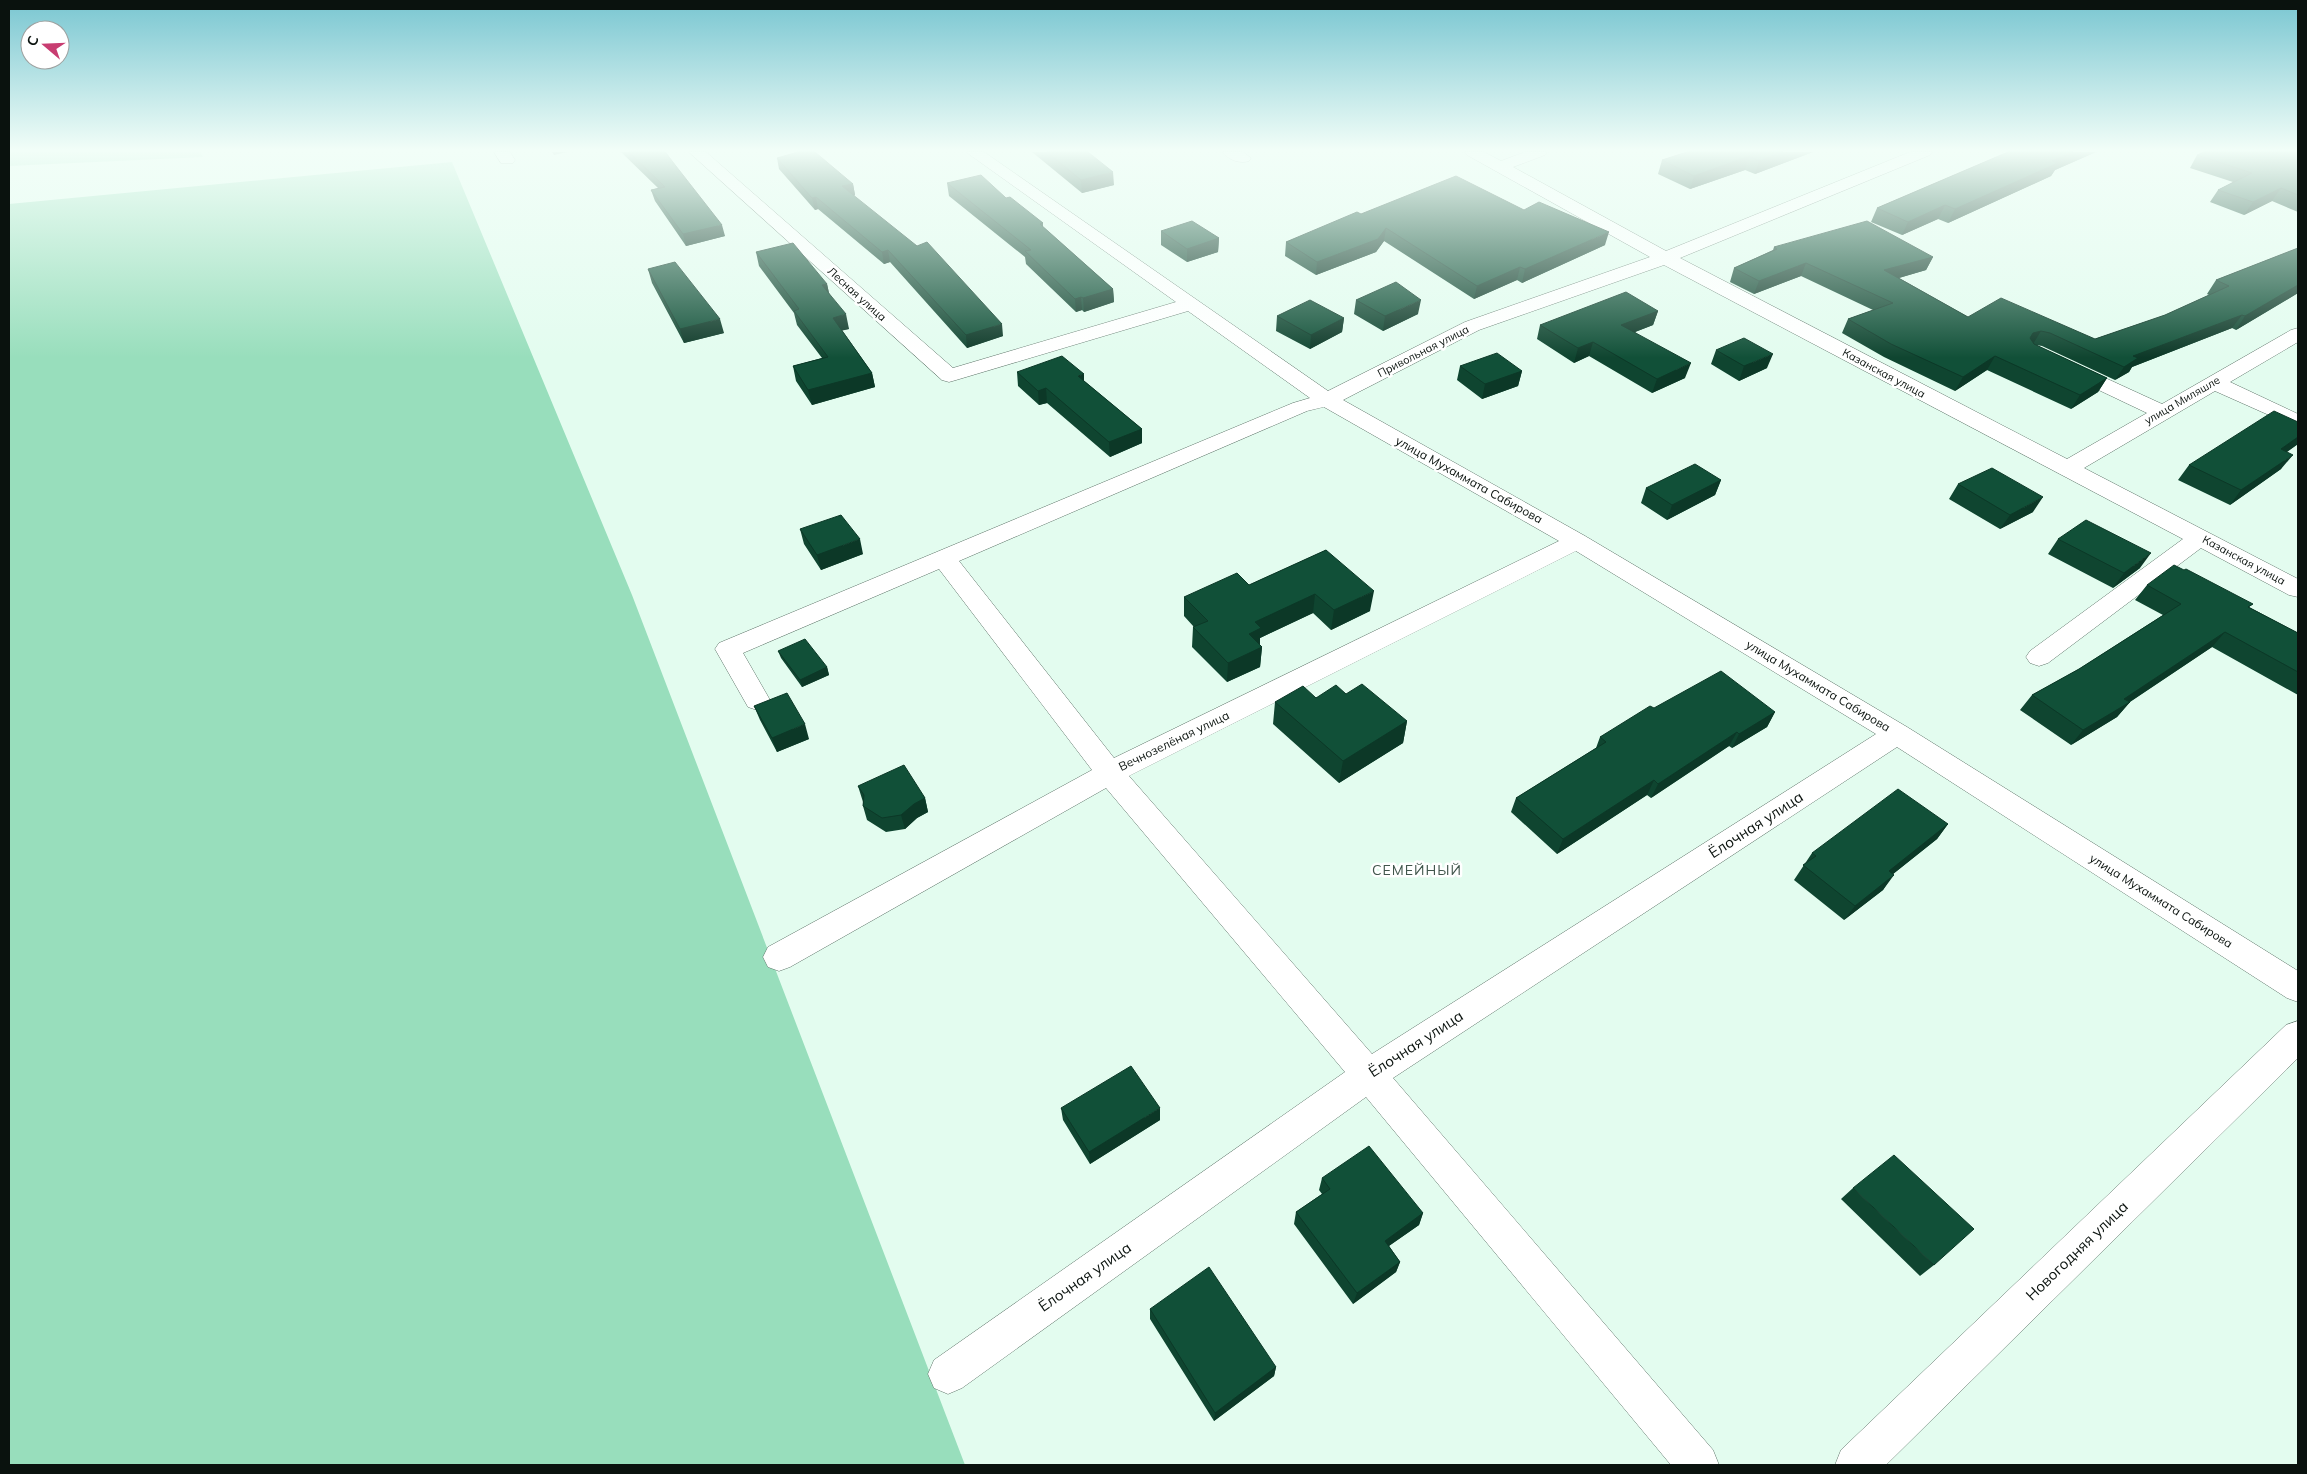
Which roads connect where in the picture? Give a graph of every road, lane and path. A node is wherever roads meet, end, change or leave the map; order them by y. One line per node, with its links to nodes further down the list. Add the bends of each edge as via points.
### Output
1 (774, 221): 6 (street, Лесная улица, via 949,376)
2 (1072, 221): 6 (street)
3 (1598, 221): 5 (street, Казанская улица)
4 (1755, 221): 5 (street, Привольная улица)
5 (1664, 258): 10 (street, Привольная улица, via 1472,326); 13 (street, Казанская улица)
6 (1190, 304): 10 (street)
7 (2298, 334): 9 (street, улица Миляшле)
8 (2052, 360): 11 (street)
9 (2213, 382): 11 (street, улица Миляшле); 12 (street)
10 (1328, 400): 15 (street, улица Мухаммата Сабирова); 16 (street, Привольная улица, via 1300,407)
11 (2163, 412): 13 (street, улица Миляшле)
12 (2298, 422)
13 (2067, 468): 14 (street, Казанская улица)
14 (2200, 537): 17 (street, Казанская улица); 18 (street)
15 (1577, 541): 20 (street, улица Мухаммата Сабирова); 21 (street, Вечнозелёная улица)
16 (943, 557): 19 (street, Привольная улица, via 728,649); 21 (street)
17 (2298, 589)
18 (2039, 657)
19 (757, 700)
20 (1897, 734): 23 (street, улица Мухаммата Сабирова); 25 (street, Ёлочная улица)
21 (1110, 773): 22 (street, Вечнозелёная улица); 25 (street)
22 (779, 957)
23 (2298, 988)
24 (2298, 1036): 28 (street, Новогодняя улица)
25 (1369, 1074): 26 (street, Ёлочная улица); 27 (street)
26 (948, 1374)
27 (1698, 1465)
28 (1856, 1465)

